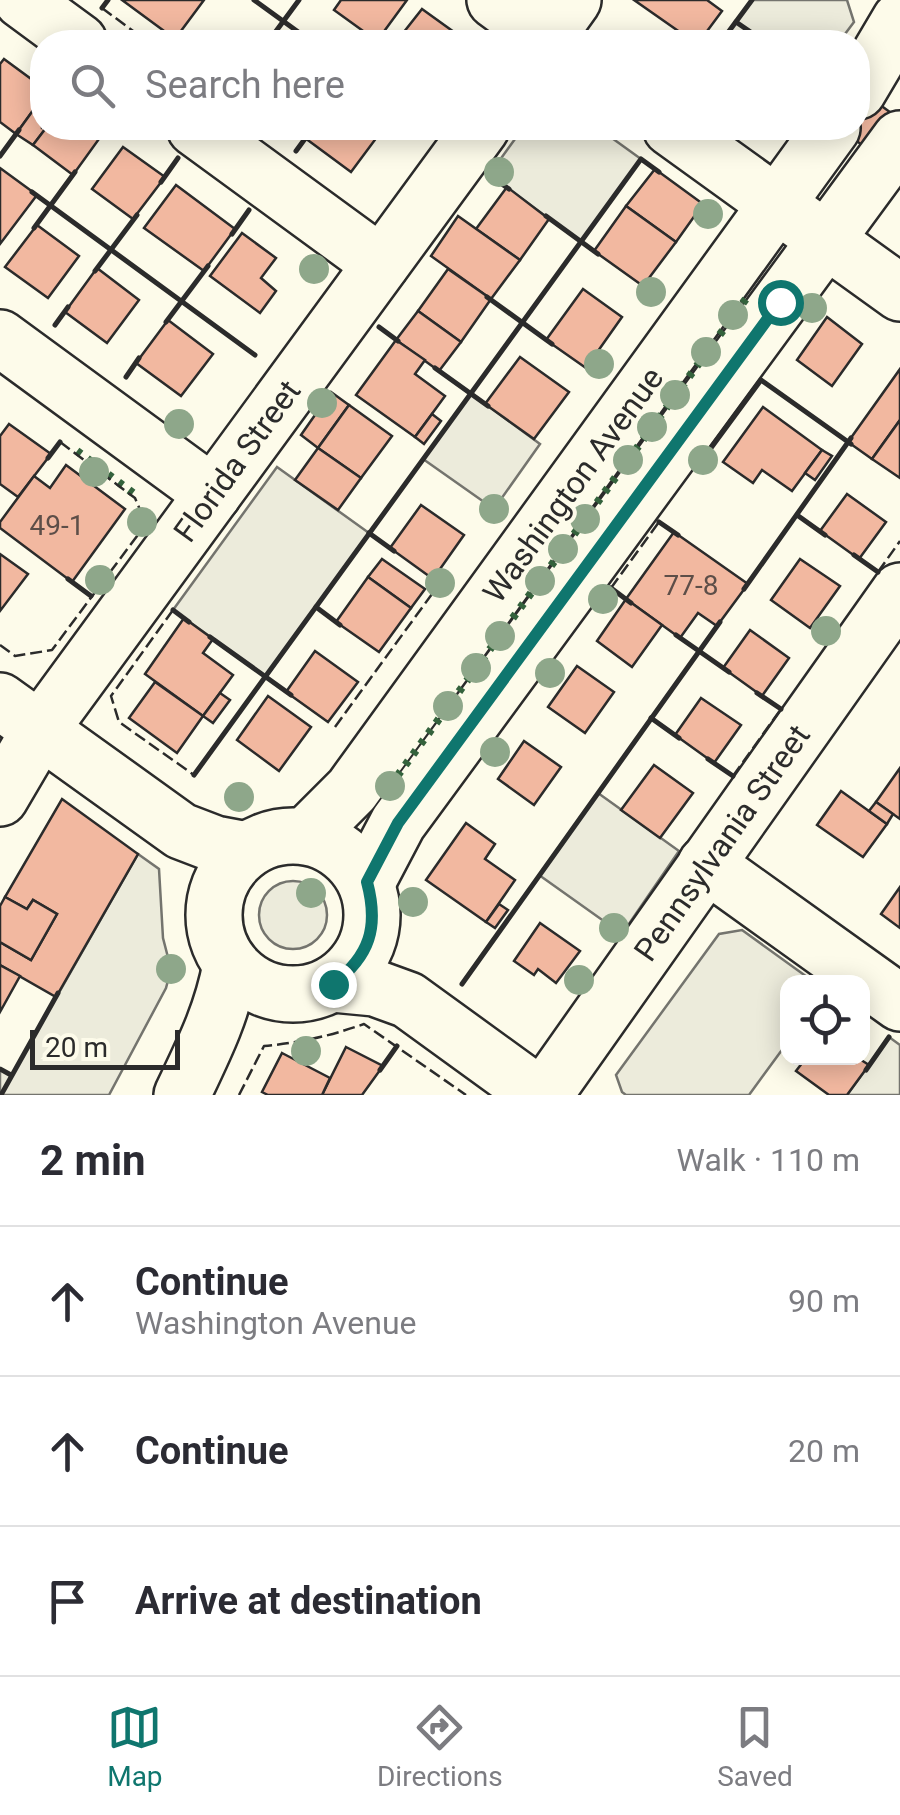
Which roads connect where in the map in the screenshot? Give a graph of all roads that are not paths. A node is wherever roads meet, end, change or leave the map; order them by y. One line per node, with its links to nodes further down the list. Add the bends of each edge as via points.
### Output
1 (22, 0): 4 (street)
2 (495, 0): 5 (street)
3 (900, 20): 6 (street)
4 (63, 30)
5 (552, 30)
6 (870, 71)
7 (900, 139): 13 (street, Washington Avenue)
8 (211, 140): 14 (street)
9 (472, 140): 14 (street, Florida Street)
10 (688, 140): 12 (street)
11 (823, 140): 12 (street, Washington Avenue)
12 (778, 203): 13 (street); 21 (street, Washington Avenue, via 352,790)
13 (826, 239): 15 (street); 24 (street, Washington Avenue, via 398,823)
14 (380, 264): 17 (street, Florida Street)
15 (900, 293)
16 (0, 338): 17 (street)
17 (212, 494): 19 (street, Florida Street)
18 (890, 625): 22 (street, Pennsylvania Street)
19 (20, 715): 20 (street, Florida Street); 23 (street, via 180,831 201,858)
20 (0, 798)
21 (306, 836): 23 (street, via 265,840); 24 (street, via 352,860)
22 (706, 864): 28 (street); 30 (street, Pennsylvania Street)
23 (232, 870): 25 (street, via 214,917 218,942)
24 (369, 908): 26 (street, via 362,954); 27 (street, via 388,972)
25 (252, 979): 26 (street, via 293,994); 29 (street, via 225,998)
26 (333, 984): 27 (street)
27 (408, 1000): 30 (street)
28 (900, 1003)
29 (182, 1095)
30 (542, 1095)

